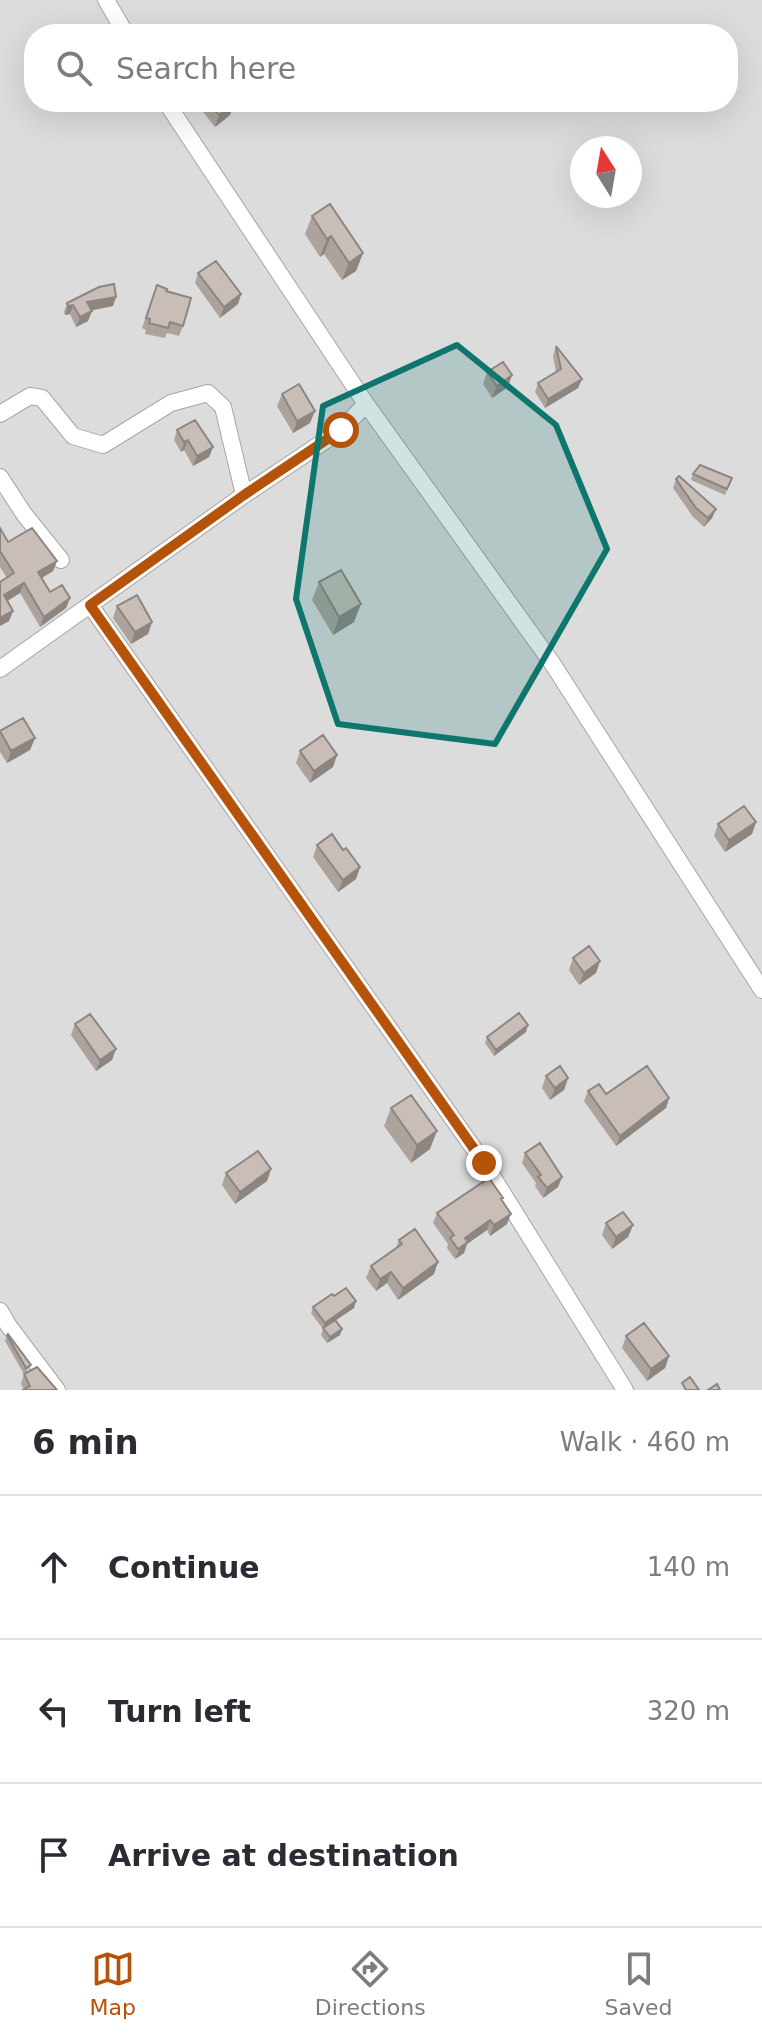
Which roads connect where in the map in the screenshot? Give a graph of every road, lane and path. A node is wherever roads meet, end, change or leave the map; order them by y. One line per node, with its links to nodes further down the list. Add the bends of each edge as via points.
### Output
1 (106, 0): 2 (street)
2 (120, 24)
3 (173, 112): 4 (street)
4 (366, 404): 7 (street, via 341,430); 11 (street, via 552,663)
5 (0, 414): 7 (street, via 30,396 42,398 73,436 103,445 171,403 208,393 223,407)
6 (0, 477): 8 (street)
7 (244, 495): 9 (street)
8 (61, 560)
9 (90, 605): 10 (street); 14 (street, via 484,1163)
10 (0, 669)
11 (762, 990)
12 (3, 1323): 13 (street)
13 (57, 1390)
14 (625, 1390)

